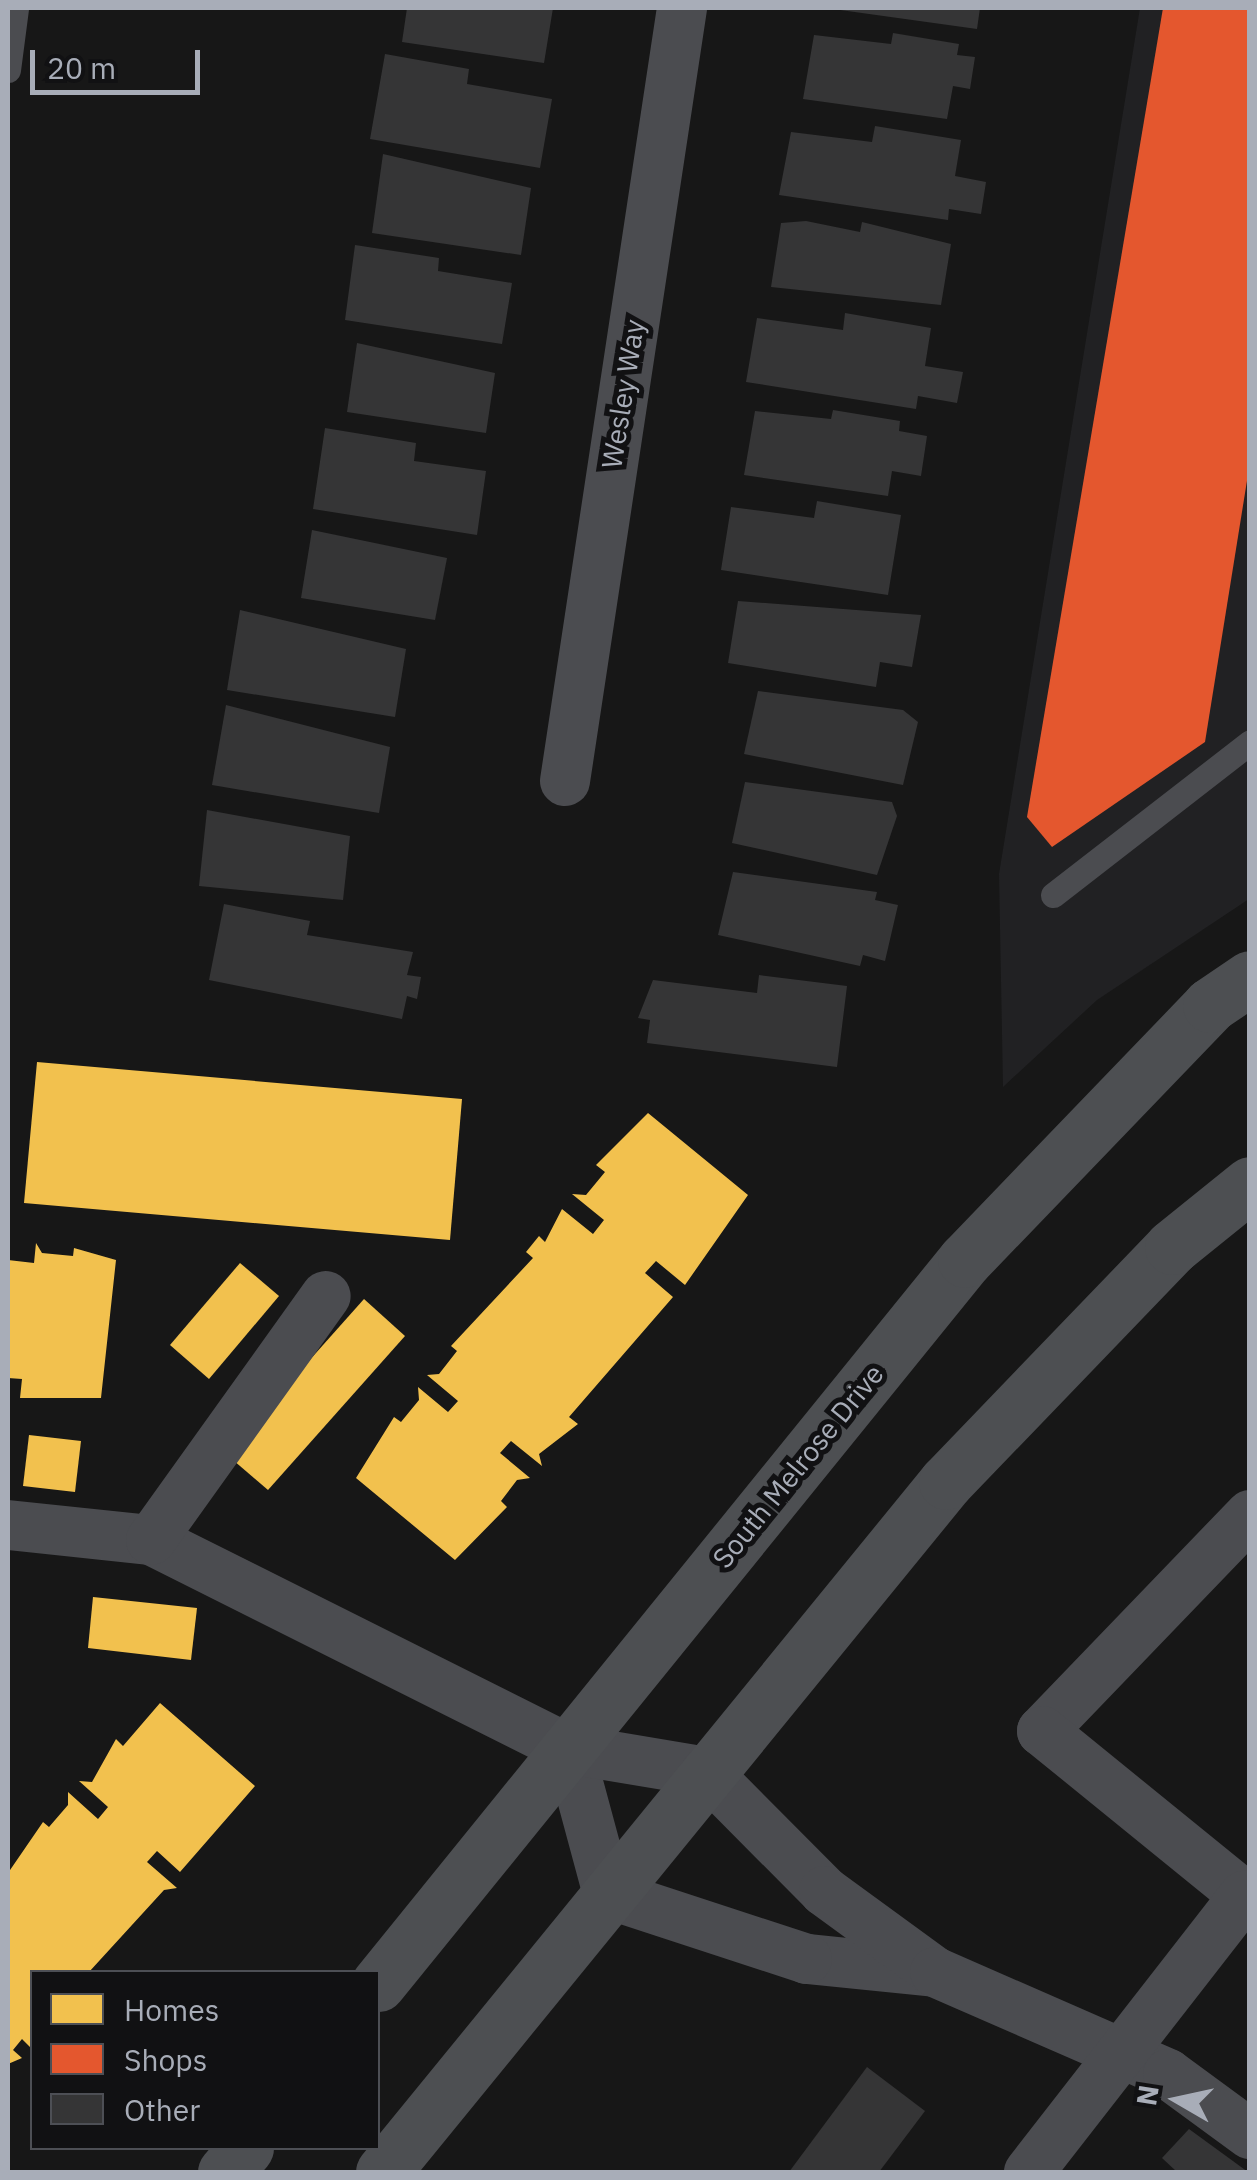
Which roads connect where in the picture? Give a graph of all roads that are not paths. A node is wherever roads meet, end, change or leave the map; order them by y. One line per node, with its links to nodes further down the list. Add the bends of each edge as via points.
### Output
1 (16, 8): 3 (lane)
2 (682, 8): 5 (street, Wesley Way)
3 (8, 70)
4 (1250, 742): 6 (lane)
5 (564, 781)
6 (1053, 895)
7 (1250, 978): 13 (main road, South Melrose Drive, via 1210,1005 966,1260)
8 (1250, 1184): 14 (main road, via 1172,1247 946,1482)
9 (326, 1296): 12 (street)
10 (1250, 1516): 16 (street, via 1042,1731)
11 (8, 1525): 12 (street)
12 (151, 1540): 13 (street)
13 (569, 1749): 14 (street); 15 (street); 18 (main road, South Melrose Drive)
14 (706, 1772): 15 (main road); 17 (street, via 824,1891)
15 (608, 1894): 17 (street, via 807,1960); 23 (main road)
16 (1247, 1898): 19 (street)
17 (936, 1972): 19 (street)
18 (380, 1982)
19 (1123, 2052): 20 (street); 24 (street)
20 (1250, 2134)
21 (244, 2150): 22 (main road)
22 (225, 2172)
23 (383, 2172)
24 (1029, 2172)

